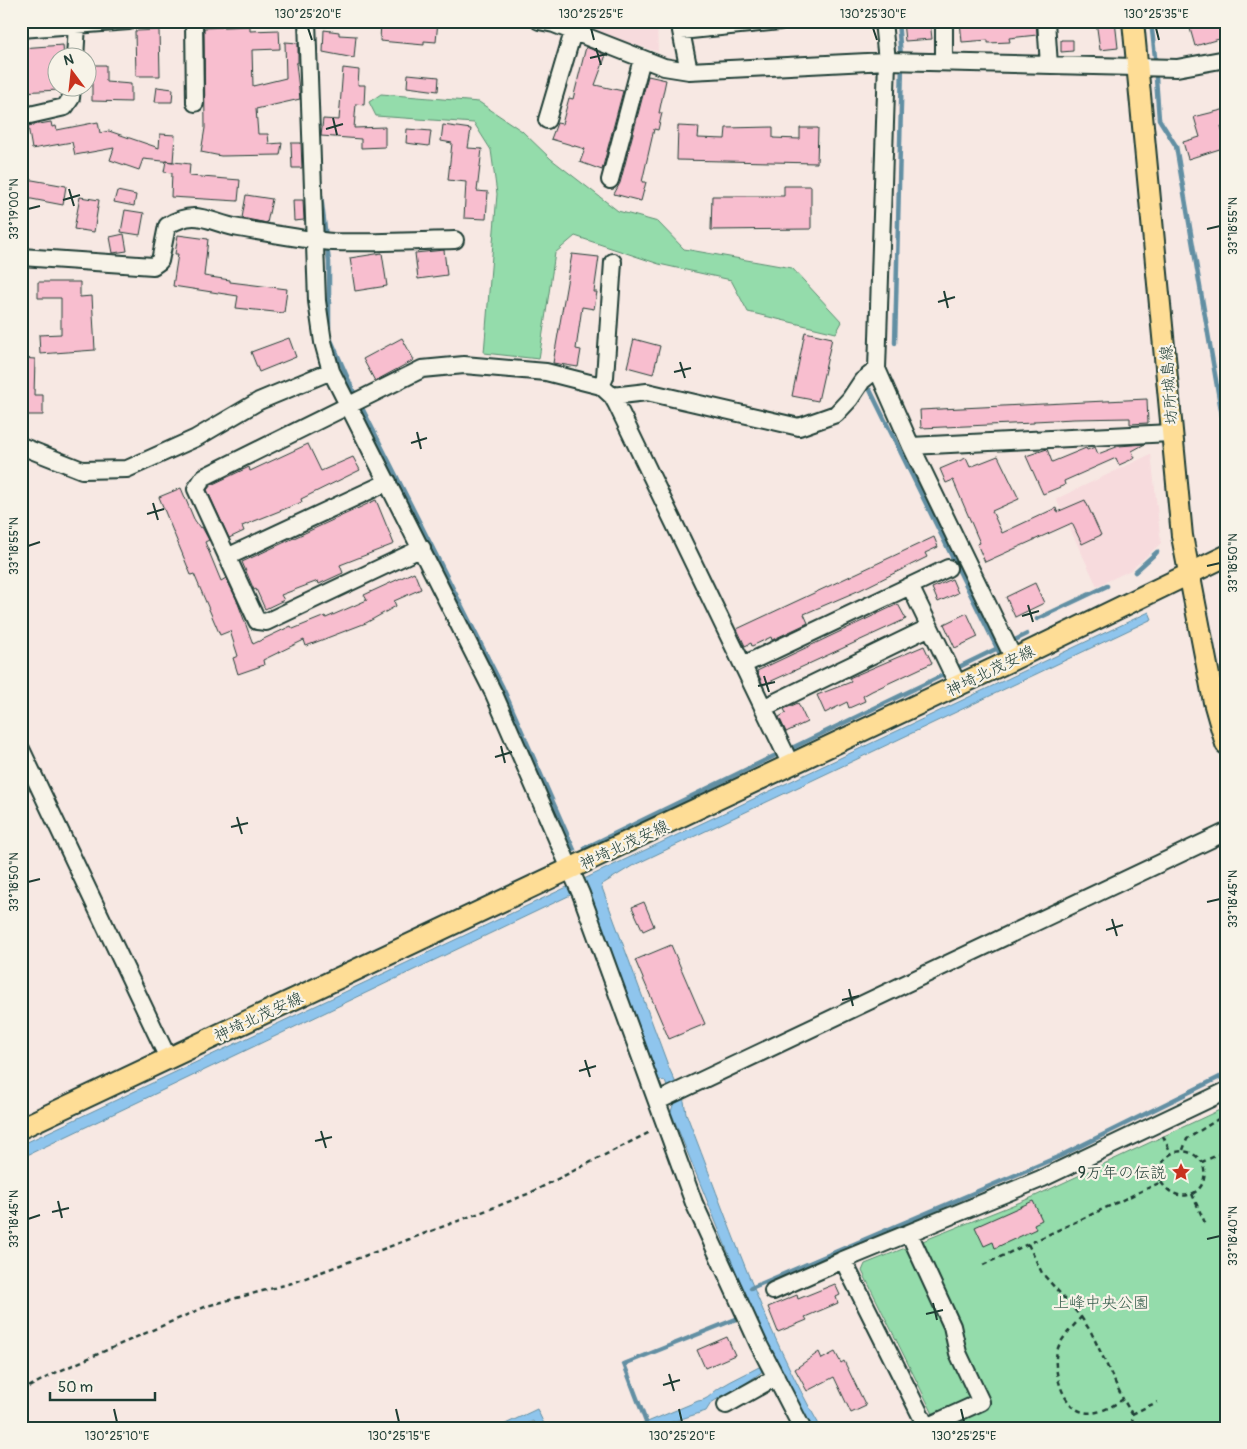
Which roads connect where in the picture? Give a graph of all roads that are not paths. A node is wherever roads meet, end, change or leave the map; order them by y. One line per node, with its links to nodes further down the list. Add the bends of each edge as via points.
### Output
1 (129, 21): 10 (street)
2 (194, 21): 22 (street)
3 (307, 21): 26 (street)
4 (539, 21): 12 (street)
5 (780, 21): 20 (street, via 681,31)
6 (883, 21): 16 (street)
7 (944, 21): 17 (street)
8 (1046, 21): 18 (street)
9 (1133, 21): 19 (main road, 坊所城島線)
10 (77, 25): 11 (street); 13 (street)
11 (21, 29)
12 (573, 32): 14 (street); 24 (street)
13 (76, 48)
14 (642, 59): 20 (street); 25 (street)
15 (1226, 59): 19 (street, via 1177,68)
16 (887, 61): 17 (street); 20 (street); 30 (street)
17 (944, 62): 18 (street)
18 (1049, 65): 19 (street)
19 (1138, 68): 34 (main road, 坊所城島線, via 1169,383)
20 (689, 71)
21 (71, 98): 23 (street, via 65,107)
22 (195, 102)
23 (21, 117)
24 (547, 120)
25 (610, 180)
26 (314, 239): 27 (street, via 332,242); 28 (street, via 231,227 205,217 190,216 178,218 167,226 160,261 153,266); 31 (street, via 318,309)
27 (455, 240)
28 (21, 257)
29 (613, 262): 32 (street, via 605,376)
30 (877, 369): 32 (street, via 862,381 836,414 799,427 647,392); 36 (street)
31 (331, 371): 33 (street); 35 (street, via 259,401 196,438 127,469 82,470)
32 (607, 391): 33 (street, via 546,372 464,365 422,370); 46 (street)
33 (349, 407): 37 (street); 40 (street, via 204,477 196,489)
34 (1171, 433): 36 (street); 42 (main road, 坊所城島線)
35 (21, 446)
36 (911, 446): 45 (street)
37 (388, 482): 38 (street); 40 (street)
38 (422, 548): 40 (street, via 266,622 257,621); 53 (street, via 494,694)
39 (1226, 556): 42 (main road, 神埼北茂安線)
40 (227, 557)
41 (948, 568): 43 (street)
42 (1188, 574): 45 (main road, 神埼北茂安線); 49 (main road, 坊所城島線, via 1214,702)
43 (910, 586): 44 (street); 46 (street)
44 (930, 627): 47 (street); 48 (street)
45 (1014, 659): 47 (main road, 神埼北茂安線)
46 (742, 665): 48 (street)
47 (958, 685): 51 (main road, 神埼北茂安線)
48 (763, 708): 51 (street)
49 (1226, 744)
50 (21, 749): 54 (street)
51 (791, 765): 53 (main road, 神埼北茂安線)
52 (1226, 832): 56 (street)
53 (575, 882): 54 (main road, 神埼北茂安線); 56 (street)
54 (168, 1058): 57 (main road, 神埼北茂安線)
55 (1226, 1091): 58 (street, via 1043,1178)
56 (658, 1101): 61 (street, via 694,1203)
57 (21, 1128)
58 (909, 1232): 59 (street); 64 (street, via 952,1326 958,1353 981,1402)
59 (843, 1260): 60 (street); 64 (street)
60 (773, 1291)
61 (776, 1377): 62 (street); 63 (street)
62 (726, 1405)
63 (802, 1428)
64 (926, 1428)

